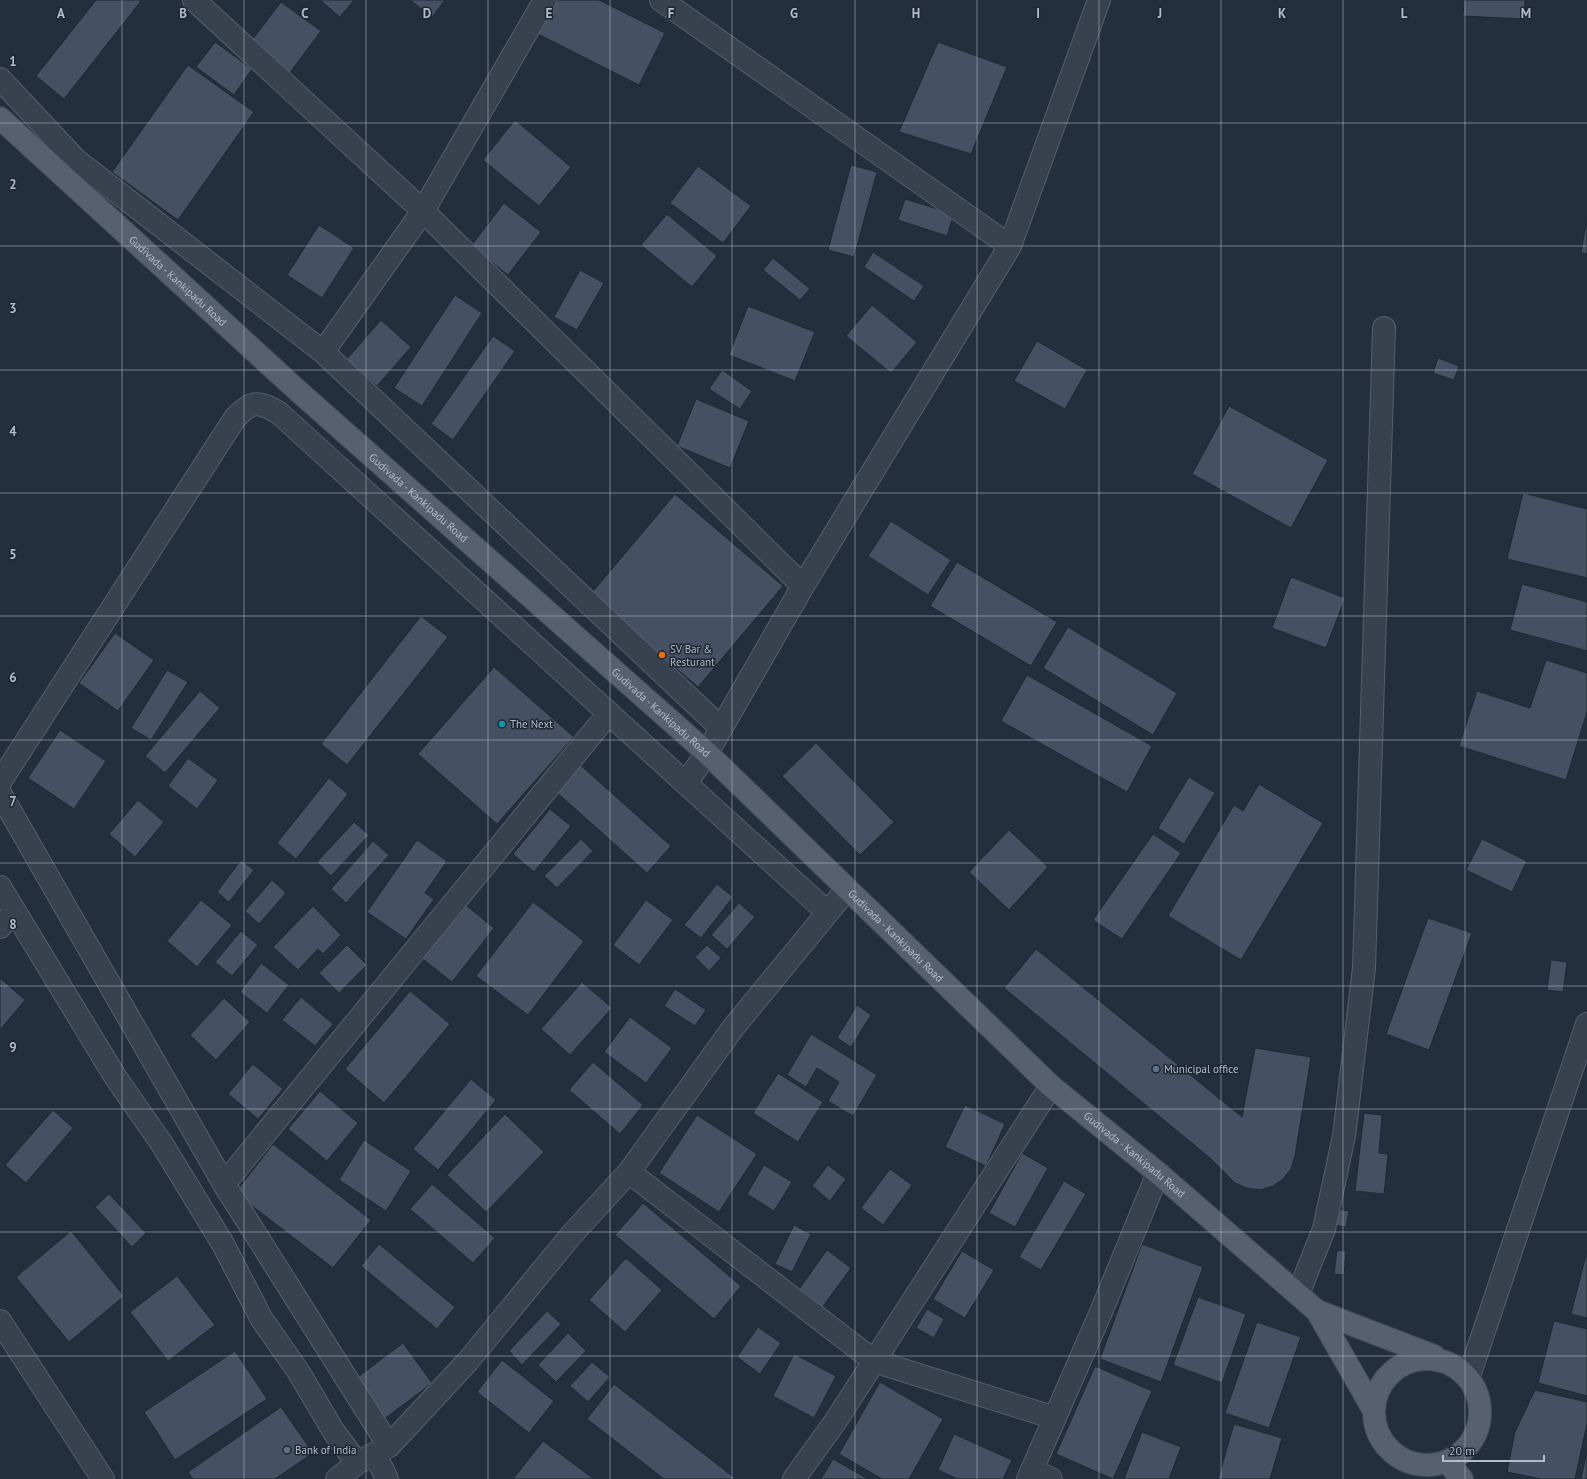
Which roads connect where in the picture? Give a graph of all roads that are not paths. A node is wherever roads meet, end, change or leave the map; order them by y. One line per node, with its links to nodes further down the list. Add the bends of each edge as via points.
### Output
1 (194, 0): 7 (street)
2 (545, 0): 7 (street)
3 (661, 0): 8 (street)
4 (1099, 0): 8 (street)
5 (0, 79): 10 (street, via 76,160)
6 (0, 118): 14 (main road, Gudivada - Kankipadu Road, via 298,390)
7 (423, 210): 10 (street); 11 (street)
8 (1010, 246): 11 (street)
9 (1384, 328): 27 (street, via 1364,968 1344,1136 1324,1229)
10 (323, 352): 13 (street)
11 (803, 586): 13 (street)
12 (609, 712): 15 (street, via 279,413 262,404 246,407 235,418); 16 (street); 26 (street)
13 (721, 728): 14 (street)
14 (707, 753): 16 (street); 19 (main road, Gudivada - Kankipadu Road)
15 (0, 782)
16 (686, 783): 20 (street)
17 (0, 793): 26 (street)
18 (0, 887): 21 (street)
19 (847, 889): 20 (street); 23 (main road, Gudivada - Kankipadu Road)
20 (827, 912): 24 (street, via 733,1028)
21 (7, 919): 35 (street, via 162,1144 211,1224 260,1318 298,1371 334,1432)
22 (1587, 1024): 32 (street)
23 (1051, 1086): 25 (main road, Gudivada - Kankipadu Road); 31 (street)
24 (629, 1172): 31 (street); 35 (street, via 573,1233 468,1360)
25 (1158, 1173): 27 (main road, Gudivada - Kankipadu Road); 34 (street)
26 (224, 1184): 35 (street)
27 (1298, 1294): 28 (main road, Gudivada - Kankipadu Road)
28 (1317, 1310): 30 (main road, Gudivada - Kankipadu Road); 33 (main road, Gudivada - Kankipadu Road)
29 (0, 1321): 38 (street)
30 (1440, 1358): 32 (main road, Gudivada - Kankipadu Road); 33 (main road, Gudivada - Kankipadu Road, via 1406,1361 1381,1383)
31 (874, 1361): 34 (street); 41 (street)
32 (1469, 1376): 36 (main road, via 1482,1408 1473,1441)
33 (1373, 1409): 36 (main road, Gudivada - Kankipadu Road, via 1378,1435 1396,1456 1421,1466)
34 (1055, 1418): 37 (street)
35 (373, 1454): 39 (street); 40 (street)
36 (1447, 1462): 43 (main road)
37 (1030, 1474): 42 (street)
38 (103, 1479)
39 (337, 1479)
40 (387, 1479)
41 (794, 1479)
42 (1052, 1479)
43 (1462, 1479)

